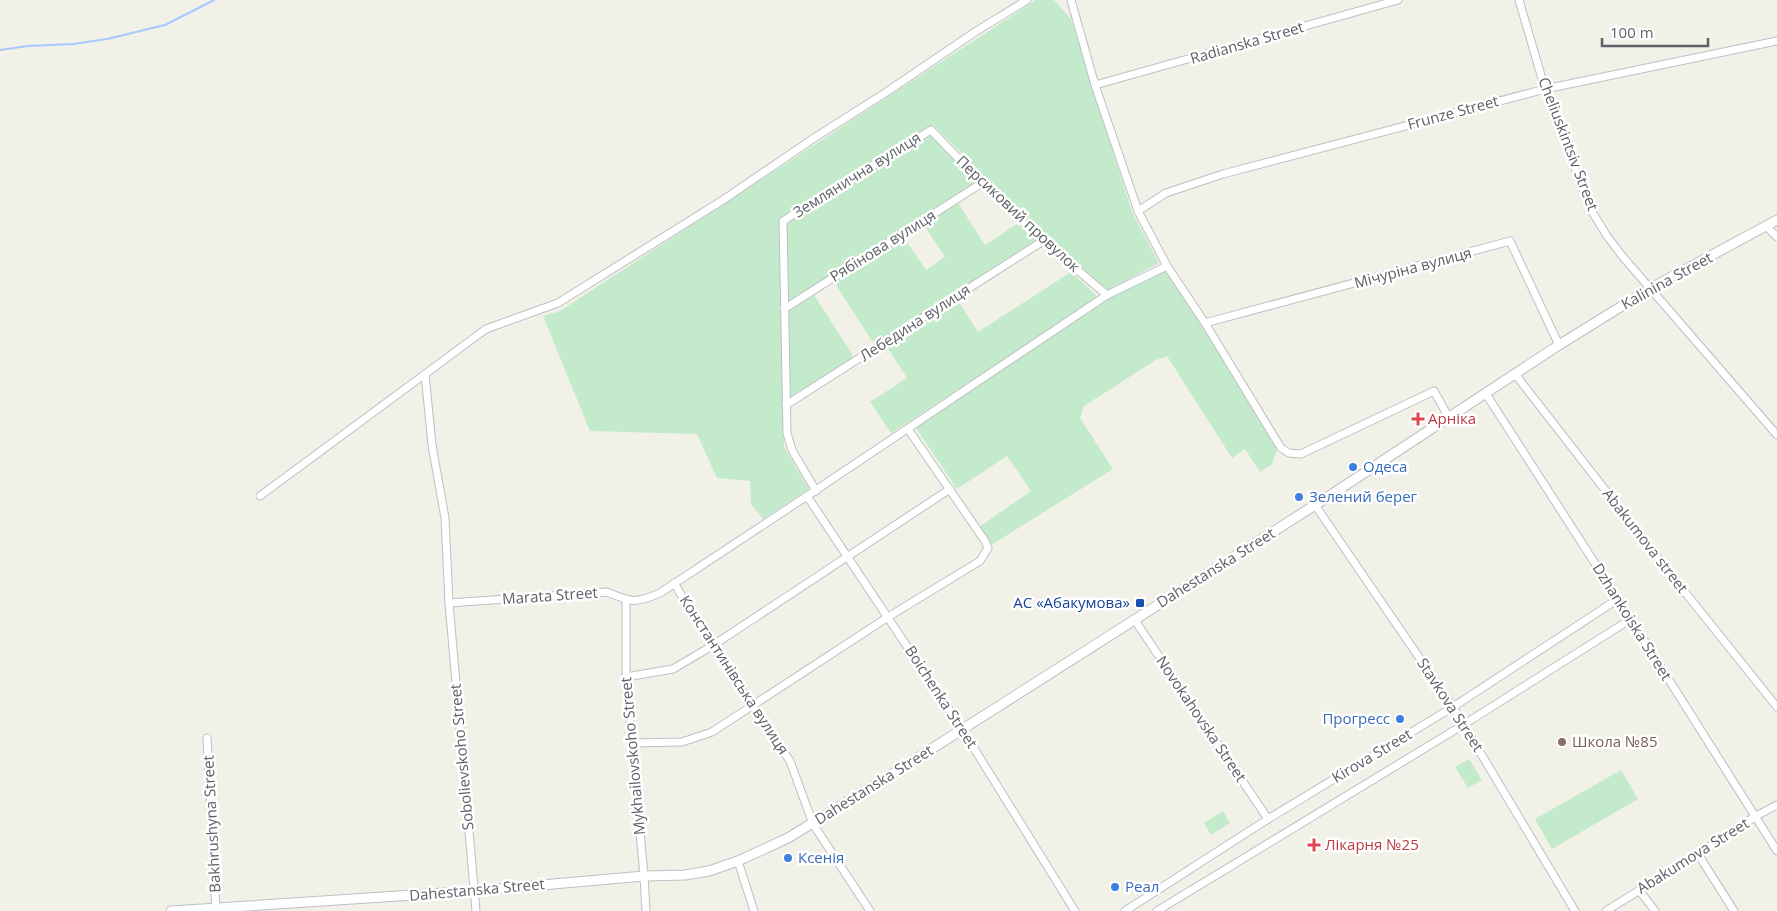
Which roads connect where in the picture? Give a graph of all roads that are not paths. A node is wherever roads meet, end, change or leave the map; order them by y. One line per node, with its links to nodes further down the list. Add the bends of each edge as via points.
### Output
1 (1027, 0): 21 (street, via 723,200 558,303 486,328)
2 (1070, 0): 6 (street)
3 (1398, 0): 6 (street, Radianska Street)
4 (1520, 0): 7 (street, Cheliuskintsiv Street)
5 (1777, 41): 7 (street, Frunze Street)
6 (1095, 85): 10 (street)
7 (1545, 89): 10 (street, Frunze Street, via 1223,174 1166,193); 16 (street, Cheliuskintsiv Street, via 1591,210 1623,257)
8 (931, 130): 9 (street, Персиковий провулок); 18 (street, Землянична вулиця, via 783,221)
9 (982, 183): 14 (street, Персиковий провулок); 18 (street, Рябінова вулиця)
10 (1138, 212): 15 (street)
11 (1777, 220): 12 (street, Kalinina Street)
12 (1768, 227): 13 (street); 16 (street, Kalinina Street)
13 (1777, 237)
14 (1043, 241): 17 (street, Персиковий провулок); 24 (street, Лебедина вулиця)
15 (1167, 266): 17 (street); 19 (street)
16 (1651, 288): 20 (street, Kalinina Street); 27 (street, Cheliuskintsiv Street)
17 (1107, 295): 26 (street)
18 (784, 309): 24 (street)
19 (1204, 323): 20 (street, Мічуріна вулиця, via 1510,241); 25 (street, via 1281,448 1289,453 1300,454 1434,390)
20 (1559, 345): 22 (street, Kalinina Street)
21 (425, 374): 30 (street); 37 (street, Sobolievskoho Street, via 432,445 445,518)
22 (1515, 374): 23 (street, Dahestanska Street); 45 (street, Abakumova street)
23 (1486, 394): 25 (street, Dahestanska Street); 35 (street, Dzhankoiska Street)
24 (786, 405): 29 (street, via 787,432 792,450)
25 (1449, 418): 32 (street, Dahestanska Street)
26 (908, 428): 28 (street); 29 (street)
27 (1777, 435)
28 (950, 489): 33 (street); 38 (street, via 988,548 980,561)
29 (816, 491): 31 (street)
30 (260, 496)
31 (807, 496): 33 (street, Boichenka Street); 34 (street, Marata Street)
32 (1315, 505): 39 (street, Dahestanska Street); 44 (street, Stavkova Street)
33 (847, 555): 38 (street, Boichenka Street); 41 (street)
34 (674, 583): 36 (street, Marata Street, via 647,599); 41 (street, Константинівська вулиця)
35 (1618, 599): 40 (street, Dzhankoiska Street); 44 (street, Kirova Street)
36 (626, 600): 37 (street, Marata Street, via 607,592); 42 (street, Mykhailovskoho Street)
37 (449, 603): 59 (street, Sobolievskoho Street)
38 (888, 617): 43 (street); 47 (street, Boichenka Street)
39 (1134, 619): 47 (street, Dahestanska Street); 52 (street, Novokahovska Street)
40 (1631, 619): 46 (street, Kirova Street); 51 (street, Dzhankoiska Street)
41 (712, 646): 42 (street, via 673,670); 43 (street, Константинівська вулиця)
42 (626, 677): 49 (street, Mykhailovskoho Street)
43 (753, 706): 49 (street, via 712,732 682,742); 53 (street, Константинівська вулиця, via 790,761)
44 (1453, 707): 46 (street, Stavkova Street); 52 (street, Kirova Street)
45 (1777, 707)
46 (1463, 725): 68 (street, Kirova Street); 69 (street, Stavkova Street)
47 (962, 729): 53 (street, Dahestanska Street); 66 (street, Boichenka Street)
48 (207, 738): 60 (street, Bakhrushyna Street)
49 (632, 743): 57 (street, Mykhailovskoho Street)
50 (1777, 805): 51 (street, Abakumova Street)
51 (1756, 816): 54 (street, Dzhankoiska Street); 55 (street, Abakumova Street)
52 (1268, 819): 67 (street, Kirova Street)
53 (813, 824): 56 (street, Dahestanska Street); 65 (street, Константинівська вулиця)
54 (1777, 851)
55 (1698, 854): 58 (street, Abakumova Street); 72 (street)
56 (738, 861): 57 (street, Dahestanska Street, via 685,875); 64 (street)
57 (644, 876): 59 (street, Dahestanska Street); 63 (street, Mykhailovskoho Street)
58 (1639, 890): 70 (street, Abakumova Street); 71 (street)
59 (474, 891): 60 (street, Dahestanska Street); 62 (street, Sobolievskoho Street)
60 (216, 910): 61 (street, Dahestanska Street)
61 (171, 911)
62 (476, 911)
63 (646, 911)
64 (754, 911)
65 (870, 911)
66 (1075, 911)
67 (1125, 911)
68 (1157, 911)
69 (1575, 911)
70 (1606, 911)
71 (1655, 911)
72 (1734, 911)

